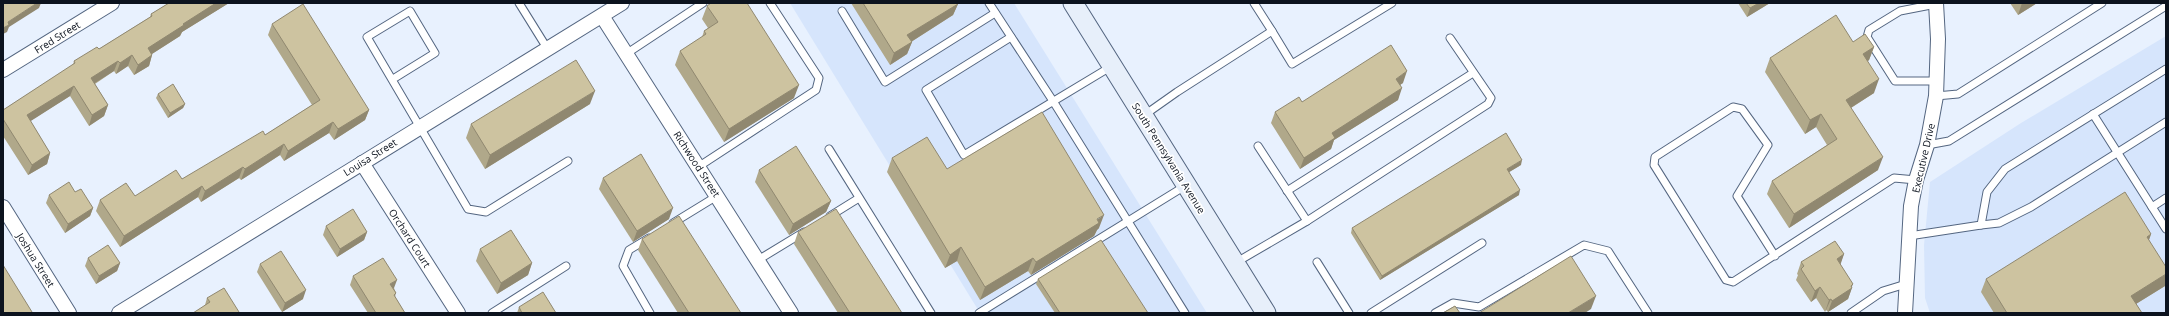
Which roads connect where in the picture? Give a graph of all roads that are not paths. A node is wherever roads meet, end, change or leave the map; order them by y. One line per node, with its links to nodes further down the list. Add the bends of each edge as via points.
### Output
1 (112, 3): 23 (street, Fred Street)
2 (519, 3): 19 (lane)
3 (622, 3): 15 (street, Louisa Street)
4 (703, 3): 20 (lane)
5 (770, 3): 39 (lane, via 819,78 816,90)
6 (989, 3): 14 (lane)
7 (1073, 3): 21 (main road, South Pennsylvania Avenue)
8 (1254, 3): 16 (lane)
9 (1392, 3): 16 (lane, via 1292,64)
10 (1936, 3): 26 (street, Executive Drive); 26 (lane, via 1900,11 1869,30 1867,37 1895,81)
11 (2102, 3): 27 (lane, via 1958,94)
12 (2166, 6): 33 (lane, via 1949,141)
13 (842, 11): 14 (lane, via 885,82)
14 (995, 13): 17 (lane)
15 (602, 16): 19 (street, Louisa Street); 20 (street, Richwood Street)
16 (1272, 31): 30 (lane)
17 (1011, 37): 28 (lane); 28 (lane, via 926,90 964,155)
18 (1450, 38): 24 (lane)
19 (547, 48): 32 (street, Louisa Street)
20 (626, 54): 39 (street, Richwood Street)
21 (1112, 66): 28 (lane); 30 (main road, South Pennsylvania Avenue)
22 (2166, 69): 29 (lane)
23 (3, 70)
24 (1473, 73): 42 (lane); 48 (lane, via 1491,98 1488,104)
25 (393, 79): 25 (lane, via 367,37 410,11 435,53); 32 (lane)
26 (1937, 81): 27 (street, Executive Drive)
27 (1936, 96): 33 (street, Executive Drive)
28 (1053, 101): 49 (lane)
29 (2093, 114): 36 (lane); 50 (lane, via 2005,169 1987,192)
30 (1143, 116): 41 (main road, South Pennsylvania Avenue)
31 (2166, 122): 36 (lane)
32 (418, 127): 37 (lane, via 468,209 486,212); 38 (street, Louisa Street)
33 (1927, 145): 40 (street, Executive Drive)
34 (1258, 146): 42 (lane)
35 (829, 149): 44 (lane)
36 (2117, 153): 47 (lane); 50 (lane, via 2031,207 1999,223)
37 (568, 161)
38 (362, 163): 63 (street, Louisa Street); 64 (street, Orchard Court)
39 (698, 167): 43 (street, Richwood Street)
40 (1916, 180): 54 (street, Executive Drive); 56 (lane, via 1894,178)
41 (1185, 186): 49 (lane); 59 (main road, South Pennsylvania Avenue)
42 (1287, 191): 48 (lane)
43 (717, 196): 51 (lane); 57 (street, Richwood Street)
44 (859, 198): 57 (lane); 68 (lane)
45 (2166, 198): 47 (lane)
46 (3, 207): 62 (street, Joshua Street)
47 (2152, 207): 52 (lane)
48 (1307, 221): 59 (lane)
49 (1128, 222): 69 (lane); 70 (lane)
50 (1981, 225): 54 (lane)
51 (667, 226)
52 (2166, 229)
53 (654, 234): 66 (lane, via 629,250 623,266)
54 (1909, 236): 61 (street, Executive Drive)
55 (1482, 243): 73 (lane)
56 (1775, 256): 56 (lane, via 1733,282 1726,280 1654,165 1655,156 1733,107 1742,109 1768,145 1737,196)
57 (758, 260): 67 (street, Richwood Street)
58 (1317, 262): 72 (lane)
59 (1235, 264): 71 (main road, South Pennsylvania Avenue)
60 (566, 266): 65 (lane)
61 (1906, 284): 76 (lane, via 1884,291); 77 (street, Executive Drive)
62 (69, 313)
63 (119, 313)
64 (458, 313)
65 (492, 313)
66 (650, 313)
67 (791, 313)
68 (931, 313)
69 (979, 313)
70 (1185, 313)
71 (1266, 313)
72 (1349, 313)
73 (1371, 313)
74 (1436, 313): 75 (lane, via 1453,303 1480,307 1584,245 1608,251)
75 (1648, 313)
76 (1851, 313)
77 (1905, 313)

